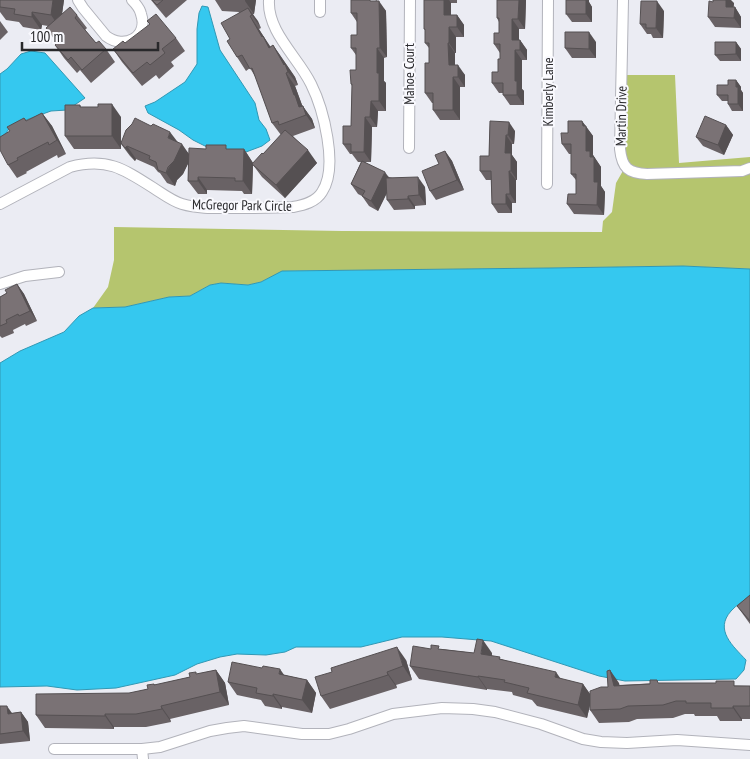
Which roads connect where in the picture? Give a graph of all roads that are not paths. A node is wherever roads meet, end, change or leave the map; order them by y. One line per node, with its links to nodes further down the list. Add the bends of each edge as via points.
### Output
1 (78, 0): 2 (street, via 106,36 118,42 133,39 142,28 141,13)
2 (132, 0)
3 (269, 0): 12 (street, McGregor Park Circle, via 274,25 309,80 325,122 329,169 327,182 314,200 293,207 191,206 180,204 116,166 94,163 70,167)
4 (320, 0): 8 (street)
5 (410, 0): 9 (street, Mahoe Court)
6 (548, 0): 11 (street, Kimberly Lane)
7 (623, 0): 10 (street, Martin Drive, via 620,149 626,168 636,173 742,171)
8 (320, 12)
9 (409, 148)
10 (750, 168)
11 (547, 184)
12 (0, 204)
13 (59, 272): 14 (street, via 25,276)
14 (0, 284)
15 (750, 745): 17 (street, via 677,740 601,742 495,712 442,708 393,714 329,734 302,734 244,726 210,731)
16 (54, 749): 17 (street)
17 (143, 754)

